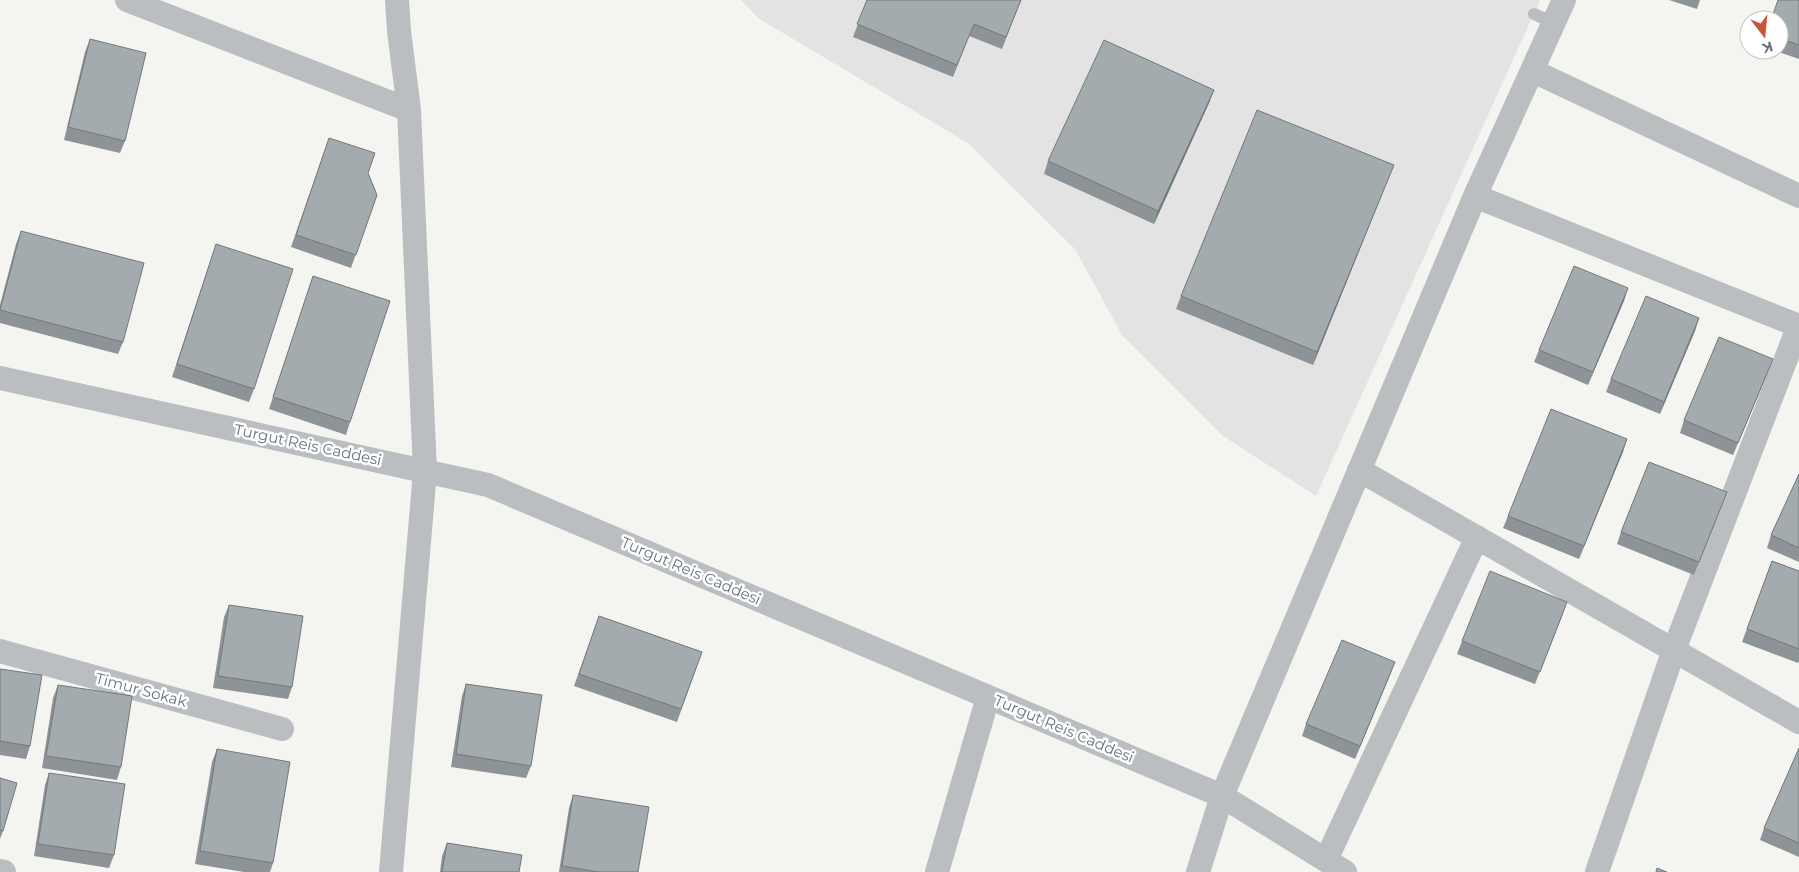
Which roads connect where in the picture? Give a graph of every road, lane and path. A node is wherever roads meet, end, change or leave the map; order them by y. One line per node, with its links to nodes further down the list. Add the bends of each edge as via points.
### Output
1 (127, 0): 5 (street)
2 (397, 0): 5 (street)
3 (1564, 0): 4 (street, via 1544,18)
4 (1532, 71): 6 (street); 7 (street)
5 (409, 110): 11 (street)
6 (1475, 196): 8 (street); 10 (street)
7 (1799, 196)
8 (1799, 326): 13 (street)
9 (0, 378): 11 (street, Turgut Reis Caddesi)
10 (1359, 470): 12 (street); 18 (street)
11 (425, 471): 15 (street, Turgut Reis Caddesi, via 488,485); 22 (street)
12 (1476, 537): 13 (street); 19 (street)
13 (1674, 650): 16 (street); 25 (street)
14 (0, 651): 17 (street, Timur Sokak)
15 (988, 697): 18 (street, Turgut Reis Caddesi); 23 (street)
16 (1799, 722)
17 (282, 729)
18 (1222, 796): 19 (street, Turgut Reis Caddesi); 24 (street)
19 (1335, 866)
20 (0, 871): 21 (street)
21 (4, 872)
22 (391, 872)
23 (936, 872)
24 (1198, 872)
25 (1597, 872)

